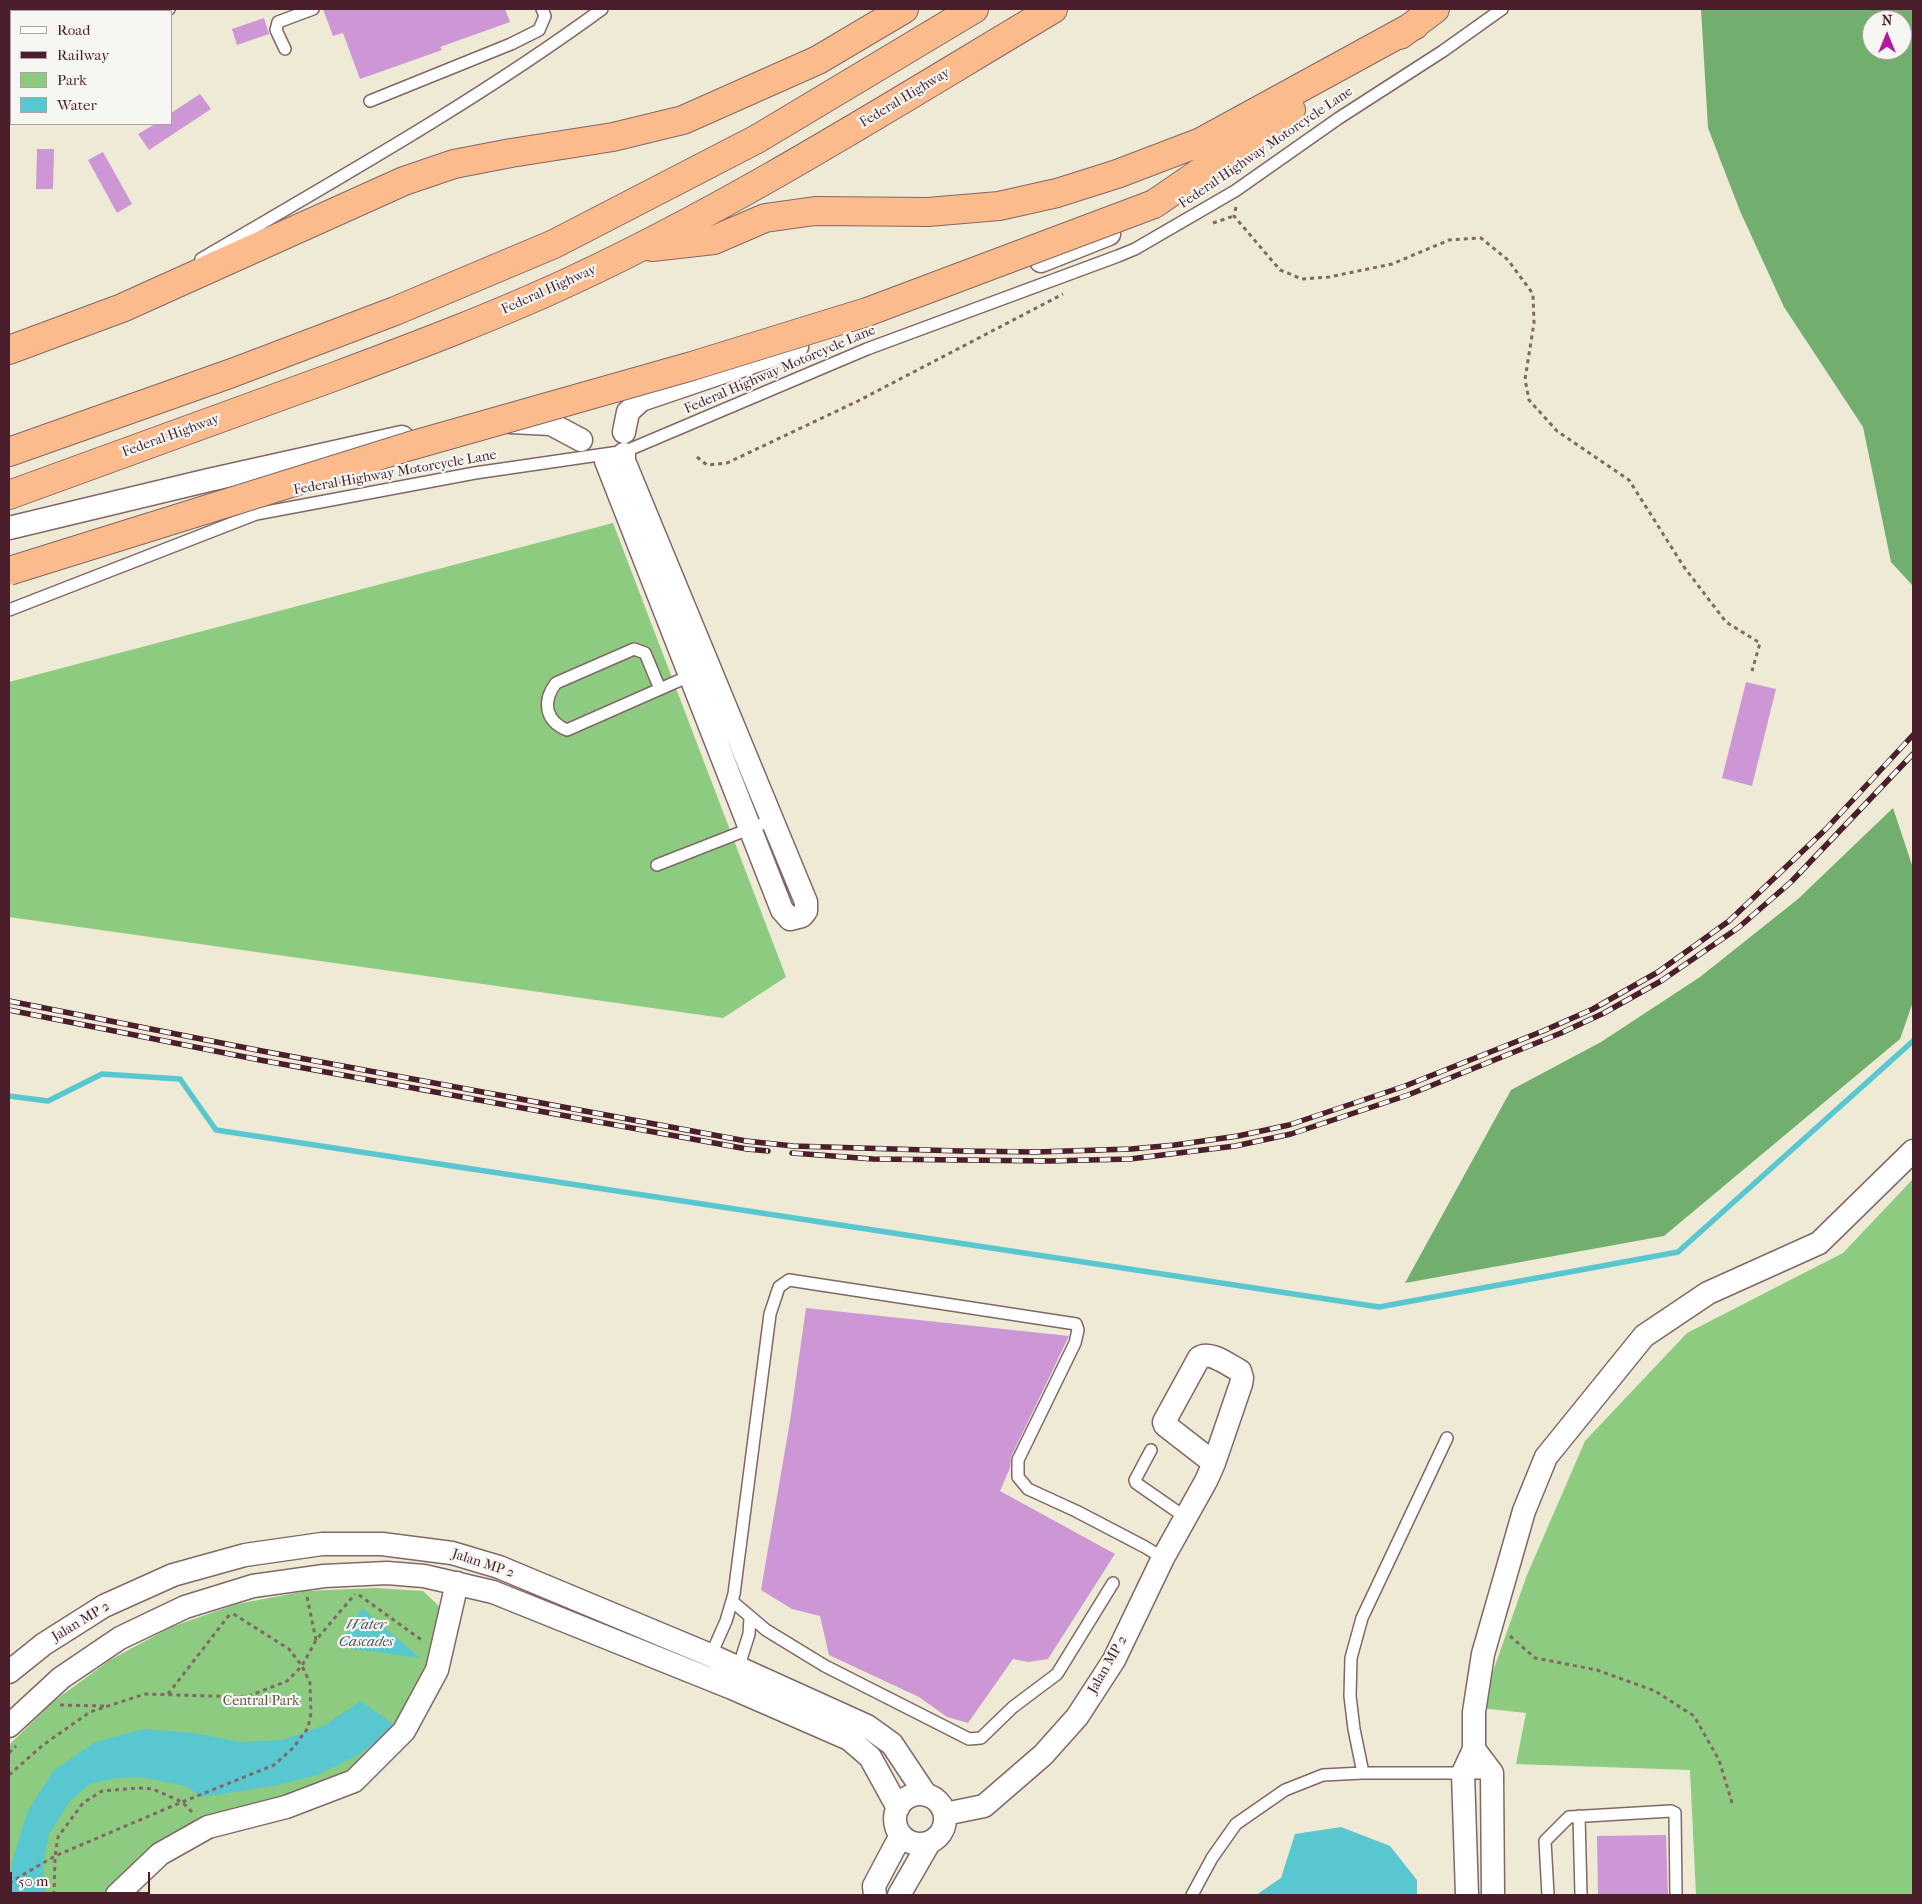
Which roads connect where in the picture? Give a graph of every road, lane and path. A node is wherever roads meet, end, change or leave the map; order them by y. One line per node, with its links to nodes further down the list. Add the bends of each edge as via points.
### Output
1 (313, 9): 9 (lane, via 278,22 276,30)
2 (542, 9): 10 (lane, via 545,16 538,30)
3 (602, 9): 17 (lane, via 427,127 192,264 142,290)
4 (904, 9): 18 (highway, via 818,60 683,120 613,138 454,164 404,181 122,308)
5 (974, 9): 20 (highway, via 757,139 554,244 232,373)
6 (1053, 9): 15 (highway, Federal Highway, via 790,167)
7 (1502, 9): 12 (lane, Federal Highway Motorcycle Lane)
8 (1425, 17): 11 (highway); 15 (highway, via 1201,142 1057,193 999,206 928,212 815,211 765,218 714,240)
9 (285, 49)
10 (370, 101)
11 (1210, 166): 24 (highway, bridge, via 1154,204 867,312 692,366 410,446); 27 (street, via 1195,191 1154,215 1081,246 918,307 640,400 628,412 618,449)
12 (1235, 191): 13 (path); 25 (lane, Federal Highway Motorcycle Lane, via 1127,253 867,349 626,452 475,474 256,514)
13 (1234, 216): 14 (path); 26 (path, via 1280,270 1302,279 1392,264 1449,240 1481,238 1508,260 1533,294 1534,323 1525,378 1529,400 1557,431 1629,480 1684,567 1726,622 1760,643)
14 (1209, 224)
15 (638, 249): 22 (highway, Federal Highway, via 442,336)
16 (1064, 293): 21 (path, via 858,401 727,463 707,465)
17 (9, 340)
18 (9, 350)
19 (581, 440): 23 (street, via 551,424 519,421 436,429)
20 (9, 452)
21 (697, 457)
22 (9, 494)
23 (9, 528)
24 (9, 571)
25 (9, 610)
26 (1752, 671)
27 (700, 672): 28 (lane); 29 (street); 30 (street)
28 (660, 689): 28 (lane, via 567,730 558,726 550,716 547,704 549,692 556,683 634,649 645,653)
29 (772, 820): 30 (lane); 30 (street, via 807,905 806,911 797,918 790,919 782,910)
30 (750, 829): 31 (lane)
31 (657, 865)
32 (1913, 1151): 48 (street, via 1818,1243 1708,1292 1644,1336 1546,1457 1524,1511)
33 (1447, 1438): 63 (lane, via 1362,1618 1351,1658 1350,1696)
34 (1151, 1450): 36 (lane, via 1136,1483)
35 (1214, 1463): 36 (street, Jalan MP 2)
36 (1185, 1517): 37 (street, Jalan MP 2)
37 (1163, 1558): 43 (lane, via 1028,1489 1018,1477 1018,1460 1075,1342 1076,1324 789,1280 779,1287 770,1314); 70 (street, Jalan MP 2, via 1114,1660 1077,1717 1043,1756 984,1806)
38 (1113, 1583): 47 (lane, via 1057,1674 1013,1707 981,1738 969,1739 825,1666)
39 (465, 1585): 51 (street); 54 (street, Jalan MP 2, via 493,1592); 59 (street, Jalan MP 2, via 424,1576 387,1573 324,1576 253,1586 184,1607 113,1642 61,1678)
40 (356, 1593): 41 (path); 49 (path); 51 (path)
41 (346, 1594)
42 (316, 1596): 49 (path, via 306,1597)
43 (733, 1602): 47 (lane); 50 (lane)
44 (241, 1610): 45 (path)
45 (231, 1612): 46 (path); 52 (path, via 289,1649); 56 (path)
46 (220, 1617)
47 (750, 1618): 55 (lane, via 749,1634)
48 (1493, 1620): 60 (street, via 1483,1654 1474,1712); 68 (path, via 1535,1658 1597,1670 1655,1691 1694,1716 1719,1760)
49 (316, 1640): 52 (path)
50 (710, 1655): 53 (street, Jalan MP 2, via 499,1567 452,1553 382,1544 322,1544 245,1555 173,1575 104,1606 44,1644); 54 (lane); 55 (street, Jalan MP 2)
51 (441, 1656): 72 (street, via 437,1670 404,1731 354,1781 286,1807)
52 (302, 1666): 56 (path, via 286,1681 246,1697); 67 (path, via 310,1684 310,1713 308,1728 293,1748 274,1765)
53 (9, 1672)
54 (704, 1678): 55 (street, Jalan MP 2)
55 (735, 1678): 66 (street, Jalan MP 2, via 867,1726 892,1744); 69 (street, Jalan MP 2, via 850,1739 870,1757)
56 (167, 1694): 58 (path, via 145,1694)
57 (65, 1699): 58 (path, via 57,1705)
58 (108, 1706): 65 (path, via 90,1712 43,1745)
59 (16, 1733): 61 (path)
60 (1474, 1749): 62 (street); 64 (street)
61 (9, 1753)
62 (1463, 1772): 63 (lane); 64 (lane); 82 (street)
63 (1362, 1773): 81 (lane, via 1323,1775 1285,1790 1236,1824)
64 (1492, 1773): 83 (street)
65 (9, 1775)
66 (926, 1795): 69 (street, via 910,1797); 70 (street, via 942,1805)
67 (182, 1802): 72 (path); 75 (path); 75 (path, via 153,1789 102,1792 83,1803 58,1837)
68 (1733, 1806)
69 (898, 1808): 73 (street, via 896,1822)
70 (945, 1814): 74 (street, via 942,1832)
71 (1579, 1816): 84 (lane, via 1569,1817 1545,1841); 85 (lane); 86 (lane, via 1671,1811 1675,1814)
72 (208, 1827): 78 (street, via 160,1854)
73 (901, 1835): 74 (street, via 913,1843); 79 (street, via 874,1886)
74 (929, 1843): 80 (street)
75 (55, 1856): 76 (path); 77 (path)
76 (9, 1882)
77 (54, 1895)
78 (117, 1895)
79 (875, 1895)
80 (899, 1895)
81 (1192, 1895)
82 (1467, 1895)
83 (1493, 1895)
84 (1548, 1895)
85 (1581, 1895)
86 (1676, 1895)

